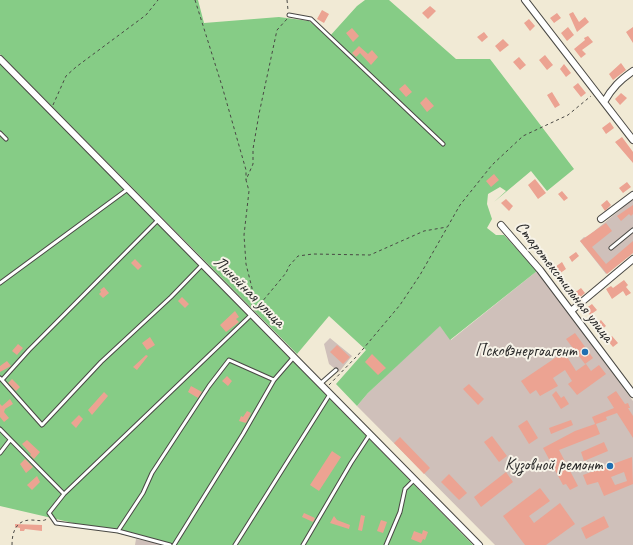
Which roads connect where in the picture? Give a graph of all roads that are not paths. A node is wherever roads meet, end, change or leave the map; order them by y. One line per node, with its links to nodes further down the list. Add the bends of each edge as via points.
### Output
1 (525, 0): 5 (street)
2 (289, 15): 10 (lane, via 311,19)
3 (0, 59): 11 (street, Линейная улица)
4 (633, 71): 5 (street, via 620,80)
5 (604, 102): 7 (street)
6 (0, 133): 8 (lane)
7 (631, 133): 9 (street)
8 (6, 139)
9 (633, 140)
10 (443, 144)
11 (128, 189): 14 (street, Линейная улица); 20 (lane)
12 (633, 195): 13 (street)
13 (602, 219)
14 (158, 220): 19 (street, Линейная улица); 25 (lane)
15 (501, 226): 21 (street, Старотекстильная улица, via 540,270)
16 (633, 230): 17 (lane)
17 (612, 248)
18 (633, 259): 21 (street)
19 (202, 265): 22 (street, Линейная улица); 25 (lane, via 101,362 42,425)
20 (0, 283)
21 (571, 312): 29 (street, Старотекстильная улица)
22 (252, 313): 23 (street, Линейная улица); 35 (lane)
23 (294, 358): 26 (lane); 27 (street, Линейная улица)
24 (336, 370): 27 (lane)
25 (1, 379)
26 (274, 380): 36 (lane, via 229,360 152,472 143,493); 39 (lane)
27 (322, 387): 28 (street, Линейная улица)
28 (330, 394): 31 (street, Линейная улица); 40 (lane)
29 (633, 394)
30 (0, 429): 32 (lane)
31 (370, 434): 34 (street, Линейная улица); 41 (lane)
32 (10, 440): 33 (lane); 35 (lane)
33 (0, 453)
34 (414, 480): 37 (street, Линейная улица); 42 (lane, via 405,489 400,512)
35 (64, 494): 36 (lane, via 49,513 56,523)
36 (118, 531): 38 (lane)
37 (476, 544)
38 (170, 545)
39 (174, 545)
40 (235, 545)
41 (303, 545)
42 (386, 545)

